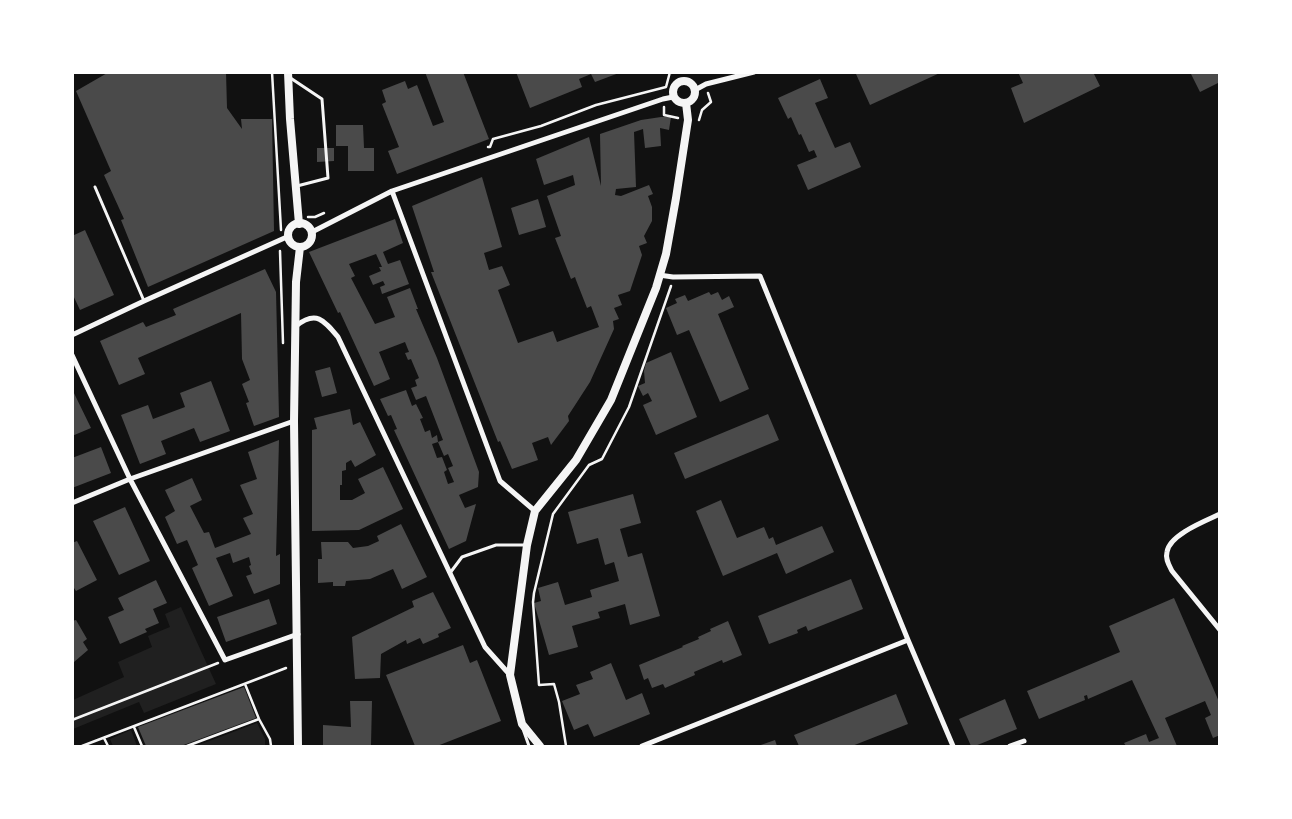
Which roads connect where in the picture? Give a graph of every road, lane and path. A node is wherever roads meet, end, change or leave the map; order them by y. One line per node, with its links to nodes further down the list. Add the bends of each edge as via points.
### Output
1 (272, 72): 14 (path)
2 (670, 72): 5 (path)
3 (751, 73): 6 (street)
4 (288, 75): 11 (street); 11 (lane, via 322,99 328,178)
5 (683, 75): 7 (street); 8 (street, via 674,86)
6 (706, 84): 7 (street); 10 (path, via 711,102 702,110)
7 (695, 90): 9 (street, via 692,100)
8 (673, 97): 9 (street); 13 (street)
9 (686, 103): 19 (street, via 688,120 676,198)
10 (698, 129)
11 (296, 186): 15 (street)
12 (94, 187): 21 (lane)
13 (392, 191): 16 (street); 28 (street, via 500,482)
14 (281, 217)
15 (300, 224): 16 (street); 17 (street, via 293,226)
16 (312, 232): 18 (street, via 310,242)
17 (289, 236): 18 (street, via 291,242); 21 (street)
18 (300, 247): 22 (street)
19 (659, 275): 20 (street); 28 (street, via 611,400 576,460)
20 (673, 277): 34 (street, via 760,276); 53 (path, via 629,407 602,459 589,465 553,514 534,593 539,685 554,684)
21 (144, 301): 23 (street)
22 (296, 326): 25 (street); 31 (street, via 314,318 325,321 338,337)
23 (72, 335)
24 (72, 355): 26 (street)
25 (294, 422): 26 (street); 33 (street)
26 (130, 479): 27 (street); 35 (street)
27 (72, 503)
28 (535, 511): 30 (street)
29 (1220, 514): 32 (street, via 1179,536 1166,551 1172,570)
30 (527, 545): 31 (lane, via 496,545 462,557); 37 (street)
31 (450, 573): 37 (street, via 485,647)
32 (1220, 630)
33 (298, 634): 35 (street); 36 (street)
34 (908, 640): 54 (street); 55 (street)
35 (225, 660): 40 (path)
36 (298, 663): 38 (path); 50 (street)
37 (510, 675): 41 (street)
38 (245, 684): 39 (path); 42 (path)
39 (259, 719): 48 (path); 49 (path)
40 (72, 720)
41 (522, 724): 51 (lane); 52 (street)
42 (133, 727): 43 (path); 47 (path)
43 (104, 738): 45 (path); 46 (path)
44 (1024, 741): 56 (street)
45 (82, 746)
46 (108, 746)
47 (142, 746)
48 (187, 746)
49 (271, 746)
50 (298, 746)
51 (529, 746)
52 (540, 746)
53 (566, 746)
54 (642, 746)
55 (954, 746)
56 (1010, 746)

